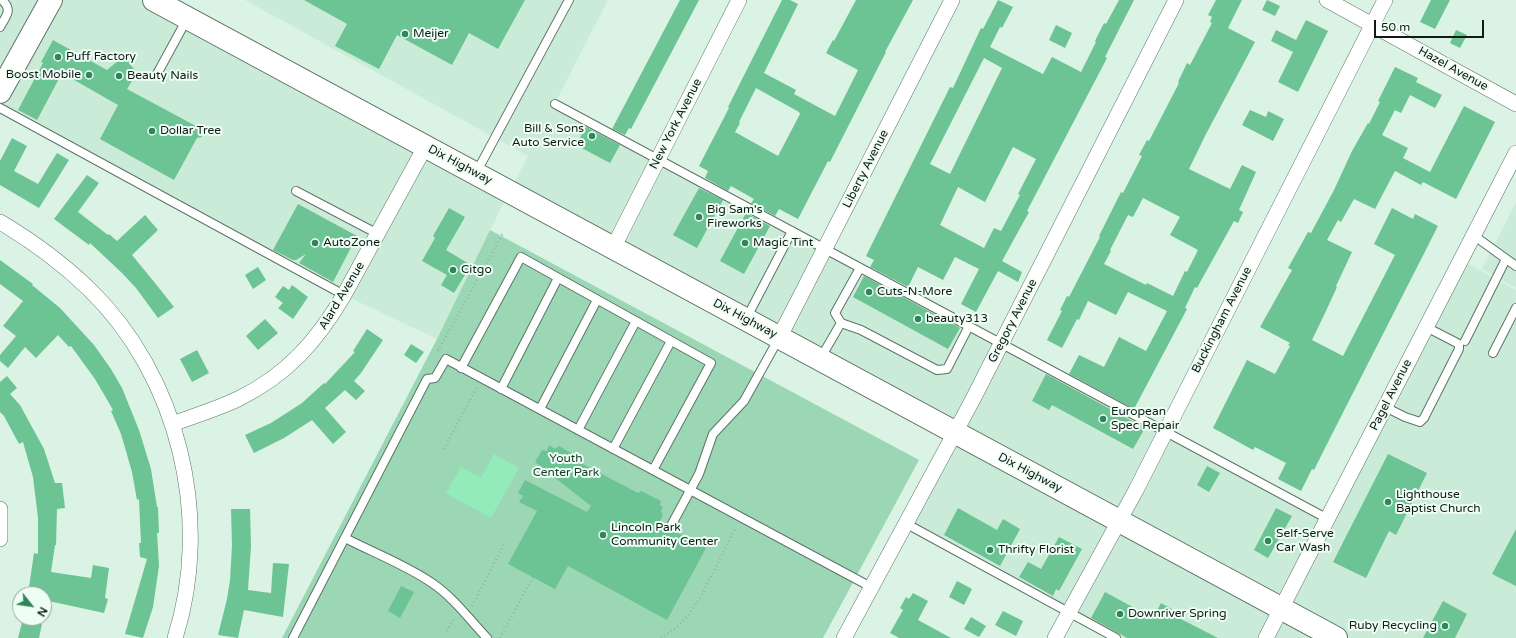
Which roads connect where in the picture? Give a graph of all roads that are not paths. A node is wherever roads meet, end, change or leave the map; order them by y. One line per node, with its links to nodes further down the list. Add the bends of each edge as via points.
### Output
1 (2, 0): 12 (lane, via 7,5 8,12)
2 (50, 0): 14 (main road)
3 (154, 0): 10 (main road, Dix Highway)
4 (569, 0): 21 (lane)
5 (739, 0): 20 (street, New York Avenue)
6 (952, 0): 28 (street, Liberty Avenue)
7 (1176, 0): 44 (street, Gregory Avenue)
8 (1327, 0): 11 (street, Hazel Avenue)
9 (1385, 0): 11 (street, Buckingham Avenue)
10 (188, 19): 13 (lane); 18 (main road, Dix Highway)
11 (1372, 25): 16 (street, Hazel Avenue); 54 (street, Buckingham Avenue)
12 (0, 27)
13 (157, 74)
14 (2, 82)
15 (555, 104): 20 (lane)
16 (1516, 104)
17 (0, 108): 33 (lane)
18 (425, 147): 21 (main road, Dix Highway); 25 (street, Alard Avenue)
19 (1516, 153): 26 (street, Pagel Avenue)
20 (658, 159): 24 (lane); 27 (street, New York Avenue)
21 (476, 174): 27 (main road, Dix Highway)
22 (296, 191): 25 (lane)
23 (0, 222): 51 (street, via 60,263 90,290 116,320 139,352 158,388)
24 (792, 231): 28 (lane); 36 (lane)
25 (378, 234): 33 (street, Alard Avenue)
26 (1473, 235): 29 (lane); 40 (street, Pagel Avenue)
27 (613, 248): 36 (main road, Dix Highway)
28 (825, 249): 31 (lane); 41 (street, Liberty Avenue)
29 (1506, 259): 30 (lane); 43 (lane)
30 (1516, 266)
31 (860, 268): 38 (lane, via 835,313); 39 (lane)
32 (558, 278): 34 (lane); 47 (lane, via 521,257); 48 (lane)
33 (344, 295): 51 (street, Alard Avenue, via 315,340 277,376 238,399)
34 (597, 300): 37 (lane); 50 (lane)
35 (1516, 308): 45 (lane)
36 (745, 319): 41 (main road, Dix Highway)
37 (636, 321): 42 (lane); 52 (lane)
38 (841, 324): 39 (lane, via 861,330 937,370 947,369); 46 (lane)
39 (969, 326): 44 (lane)
40 (1426, 327): 49 (street, Pagel Avenue); 49 (lane, via 1459,344 1459,349 1424,418 1420,422)
41 (779, 338): 46 (main road, Dix Highway); 57 (lane, via 744,401 713,434 699,474)
42 (671, 341): 55 (lane); 56 (lane, via 711,363)
43 (1465, 341)
44 (1001, 344): 53 (street, Gregory Avenue); 54 (lane)
45 (1493, 353)
46 (820, 359): 53 (main road, Dix Highway)
47 (461, 368): 48 (lane); 63 (lane, via 446,359 435,378 427,379)
48 (501, 389): 50 (lane)
49 (1385, 407): 59 (street, Pagel Avenue)
50 (540, 409): 52 (lane)
51 (172, 424): 68 (street, via 186,478 190,526 187,581)
52 (578, 430): 55 (lane)
53 (954, 432): 60 (main road, Dix Highway); 62 (street, Gregory Avenue)
54 (1165, 432): 59 (lane); 60 (street, Buckingham Avenue)
55 (613, 449): 56 (lane)
56 (653, 470): 57 (lane)
57 (690, 490): 61 (lane); 65 (lane)
58 (0, 509): 64 (street)
59 (1328, 519): 66 (street, Pagel Avenue)
60 (1118, 521): 66 (main road, Dix Highway); 67 (street, Buckingham Avenue)
61 (672, 524)
62 (905, 524): 65 (street, Gregory Avenue); 67 (lane)
63 (345, 538): 69 (lane); 70 (lane, via 433,584)
64 (0, 539)
65 (871, 587): 71 (street, Gregory Avenue)
66 (1282, 609): 74 (street, Pagel Avenue); 75 (main road, Dix Highway)
67 (1069, 612): 72 (street, Buckingham Avenue); 73 (lane)
68 (175, 638)
69 (293, 638)
70 (487, 638)
71 (844, 638)
72 (1055, 638)
73 (1116, 638)
74 (1266, 638)
75 (1336, 638)

